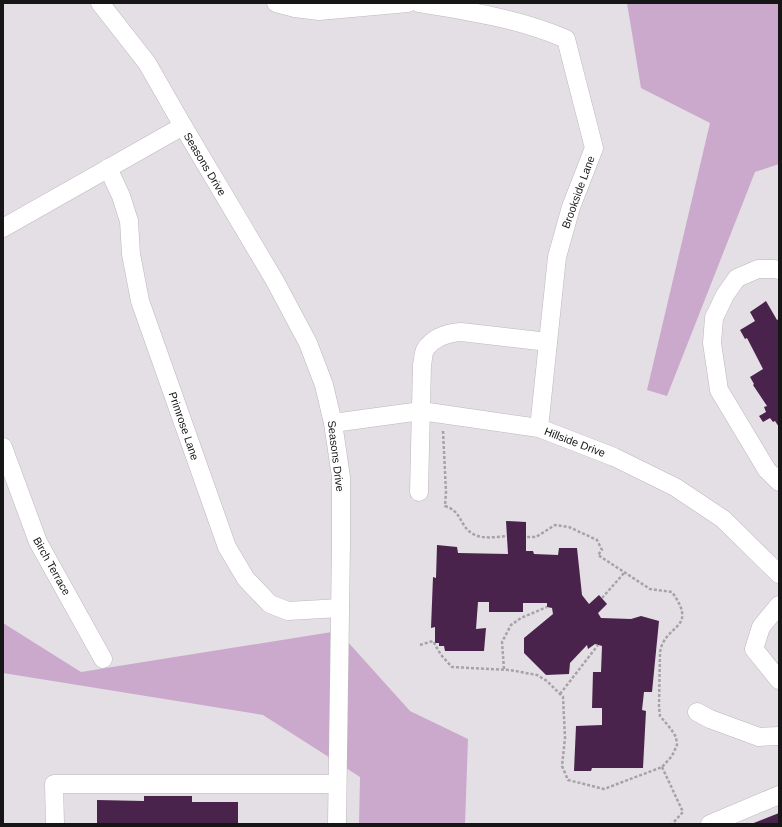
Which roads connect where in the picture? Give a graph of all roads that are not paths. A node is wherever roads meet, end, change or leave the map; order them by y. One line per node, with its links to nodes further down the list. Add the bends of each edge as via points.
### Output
1 (100, 3): 5 (street, Seasons Drive, via 147,63)
2 (276, 3): 3 (street, via 320,11)
3 (408, 3)
4 (419, 3): 9 (street, Brookside Lane, via 482,13 551,32 566,39 594,148 571,207 557,257)
5 (183, 126): 6 (street, Seasons Drive); 11 (street, Seasons Drive, via 275,281 308,343 324,385)
6 (108, 168): 7 (street, Seasons Drive); 19 (street, Primrose Lane, via 129,221 131,254 140,301 227,547 246,579 270,604 288,611)
7 (3, 228)
8 (779, 270): 15 (street, via 758,270 737,278 714,318 712,343 719,390 767,470)
9 (548, 342): 10 (street, via 461,332 448,333 436,339 425,350 422,365); 12 (street, Brookside Lane)
10 (421, 411): 11 (street, Hillside Drive); 12 (street, Hillside Drive); 16 (street)
11 (333, 423): 19 (street, Seasons Drive, via 341,478)
12 (539, 428): 17 (street, Hillside Drive, via 614,457 675,487 723,519)
13 (3, 447): 14 (street, Birch Terrace)
14 (7, 473): 20 (street, Birch Terrace, via 38,542)
15 (779, 482)
16 (419, 492)
17 (779, 574)
18 (779, 605): 21 (street, via 761,627 754,649)
19 (340, 608): 24 (street, Seasons Drive)
20 (103, 659)
21 (779, 680)
22 (697, 712): 23 (street, via 759,737)
23 (779, 736)
24 (337, 784): 26 (street, via 54,784); 27 (street, Seasons Drive)
25 (779, 795): 28 (street)
26 (55, 824)
27 (337, 824)
28 (710, 824)

